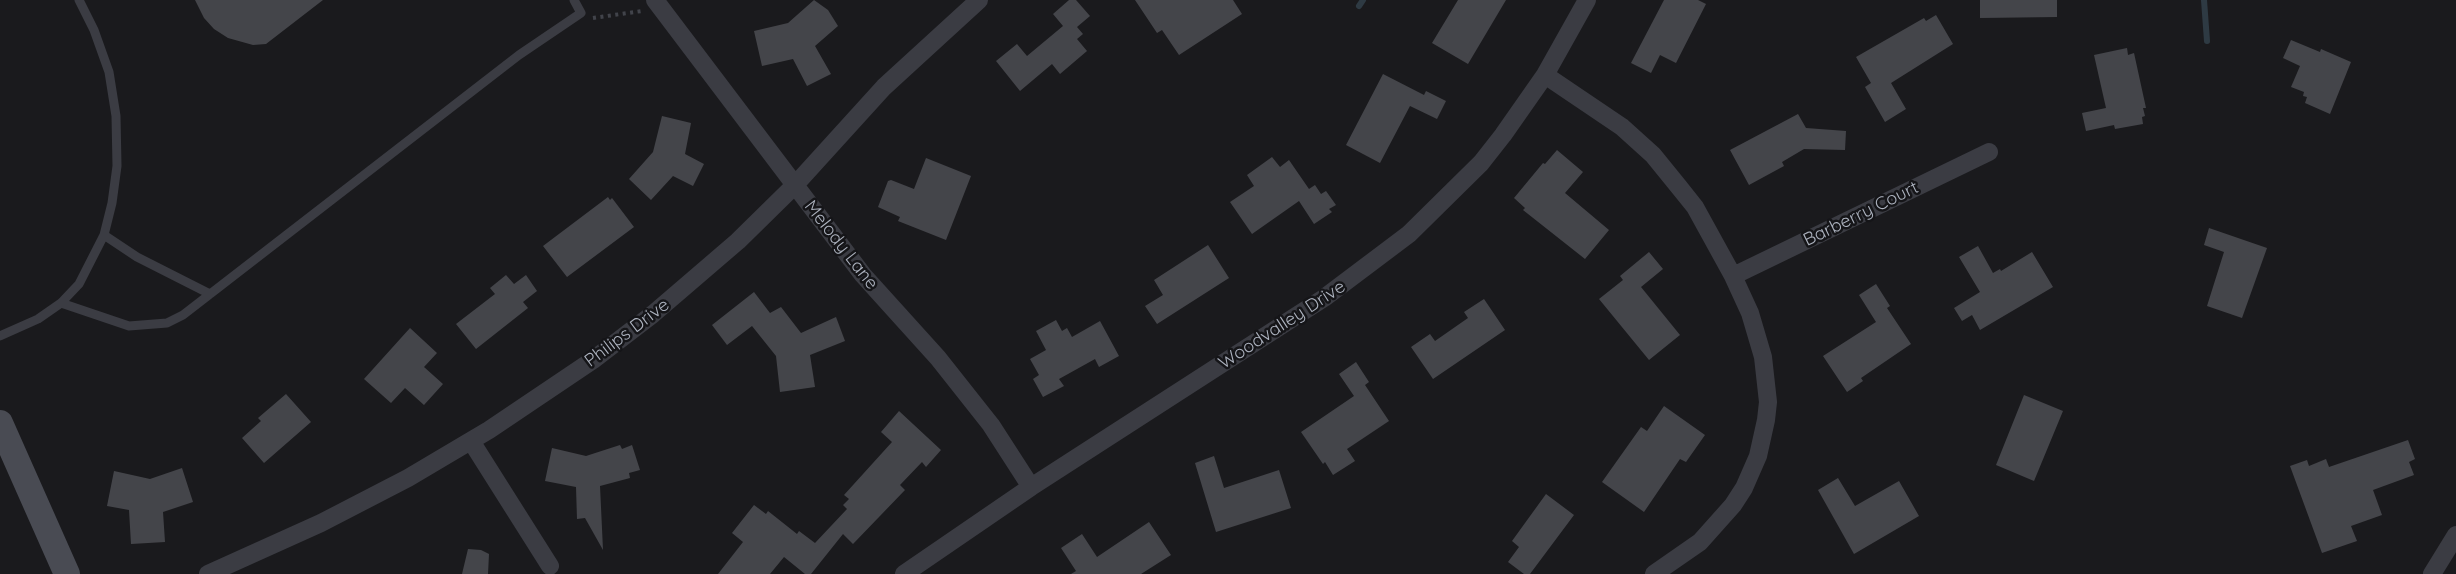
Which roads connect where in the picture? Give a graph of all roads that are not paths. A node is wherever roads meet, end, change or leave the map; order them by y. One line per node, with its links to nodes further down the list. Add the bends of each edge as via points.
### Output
1 (574, 0): 11 (lane, via 581,13 519,55)
2 (979, 0): 8 (street, Philips Drive, via 884,87)
3 (1587, 0): 6 (street, Woodvalley Drive)
4 (81, 1): 9 (lane, via 109,72 116,116 117,166)
5 (657, 4): 8 (street, Melody Lane)
6 (1545, 75): 10 (street, via 1622,127 1653,155 1695,207); 16 (street, Woodvalley Drive, via 1481,163 1384,255)
7 (1989, 152): 10 (street, Barberry Court)
8 (795, 185): 15 (street, Philips Drive, via 738,241 653,314); 16 (street, Melody Lane, via 863,274 991,425)
9 (104, 235): 11 (lane); 12 (lane, via 79,284)
10 (1733, 276): 22 (street, via 1750,313 1763,357 1768,402 1762,440 1752,472 1733,505 1700,542)
11 (210, 294): 12 (lane, via 183,315 167,323 150,325 129,326)
12 (62, 303): 13 (lane)
13 (0, 336)
14 (0, 423): 19 (street)
15 (471, 441): 18 (street); 20 (street, Philips Drive, via 321,523)
16 (1031, 487): 21 (street, Woodvalley Drive)
17 (2456, 535): 23 (street)
18 (550, 566)
19 (67, 574)
20 (208, 574)
21 (904, 574)
22 (1654, 574)
23 (2432, 574)

